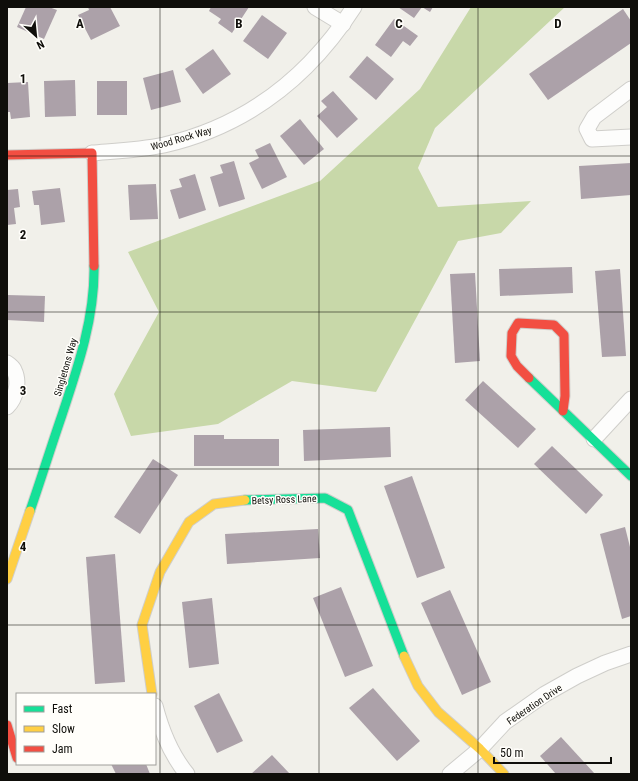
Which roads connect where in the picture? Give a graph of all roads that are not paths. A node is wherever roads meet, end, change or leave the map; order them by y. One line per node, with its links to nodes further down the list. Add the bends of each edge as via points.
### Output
1 (315, 7): 3 (street)
2 (354, 7): 3 (street, Wood Rock Way)
3 (343, 24): 6 (street, Wood Rock Way, via 319,55 294,80 265,102 233,120 200,135 165,144)
4 (631, 89): 5 (street, via 594,117 587,129 592,139)
5 (631, 137)
6 (92, 153): 7 (street, Wood Rock Way); 14 (street, Singletons Way, via 94,269 88,328 76,374)
7 (7, 155)
8 (7, 363): 10 (street, via 14,368 18,383 12,402)
9 (631, 399): 12 (street)
10 (7, 407)
11 (564, 411): 11 (street, via 564,335 554,325 518,323 512,333 511,356 517,366); 12 (street)
12 (594, 439): 13 (street)
13 (631, 476)
14 (7, 579)
15 (631, 654): 19 (street, Federation Drive, via 577,676 545,694 505,722)
16 (152, 693): 19 (street, Betsy Ross Lane, via 142,625 160,572 189,522 214,504 252,499 325,498 348,510 418,686 438,712)
17 (156, 710): 21 (street, via 170,745)
18 (7, 726): 20 (street)
19 (480, 749): 22 (street, Federation Drive); 23 (street, Betsy Ross Lane)
20 (16, 755)
21 (187, 774)
22 (450, 774)
23 (504, 774)

